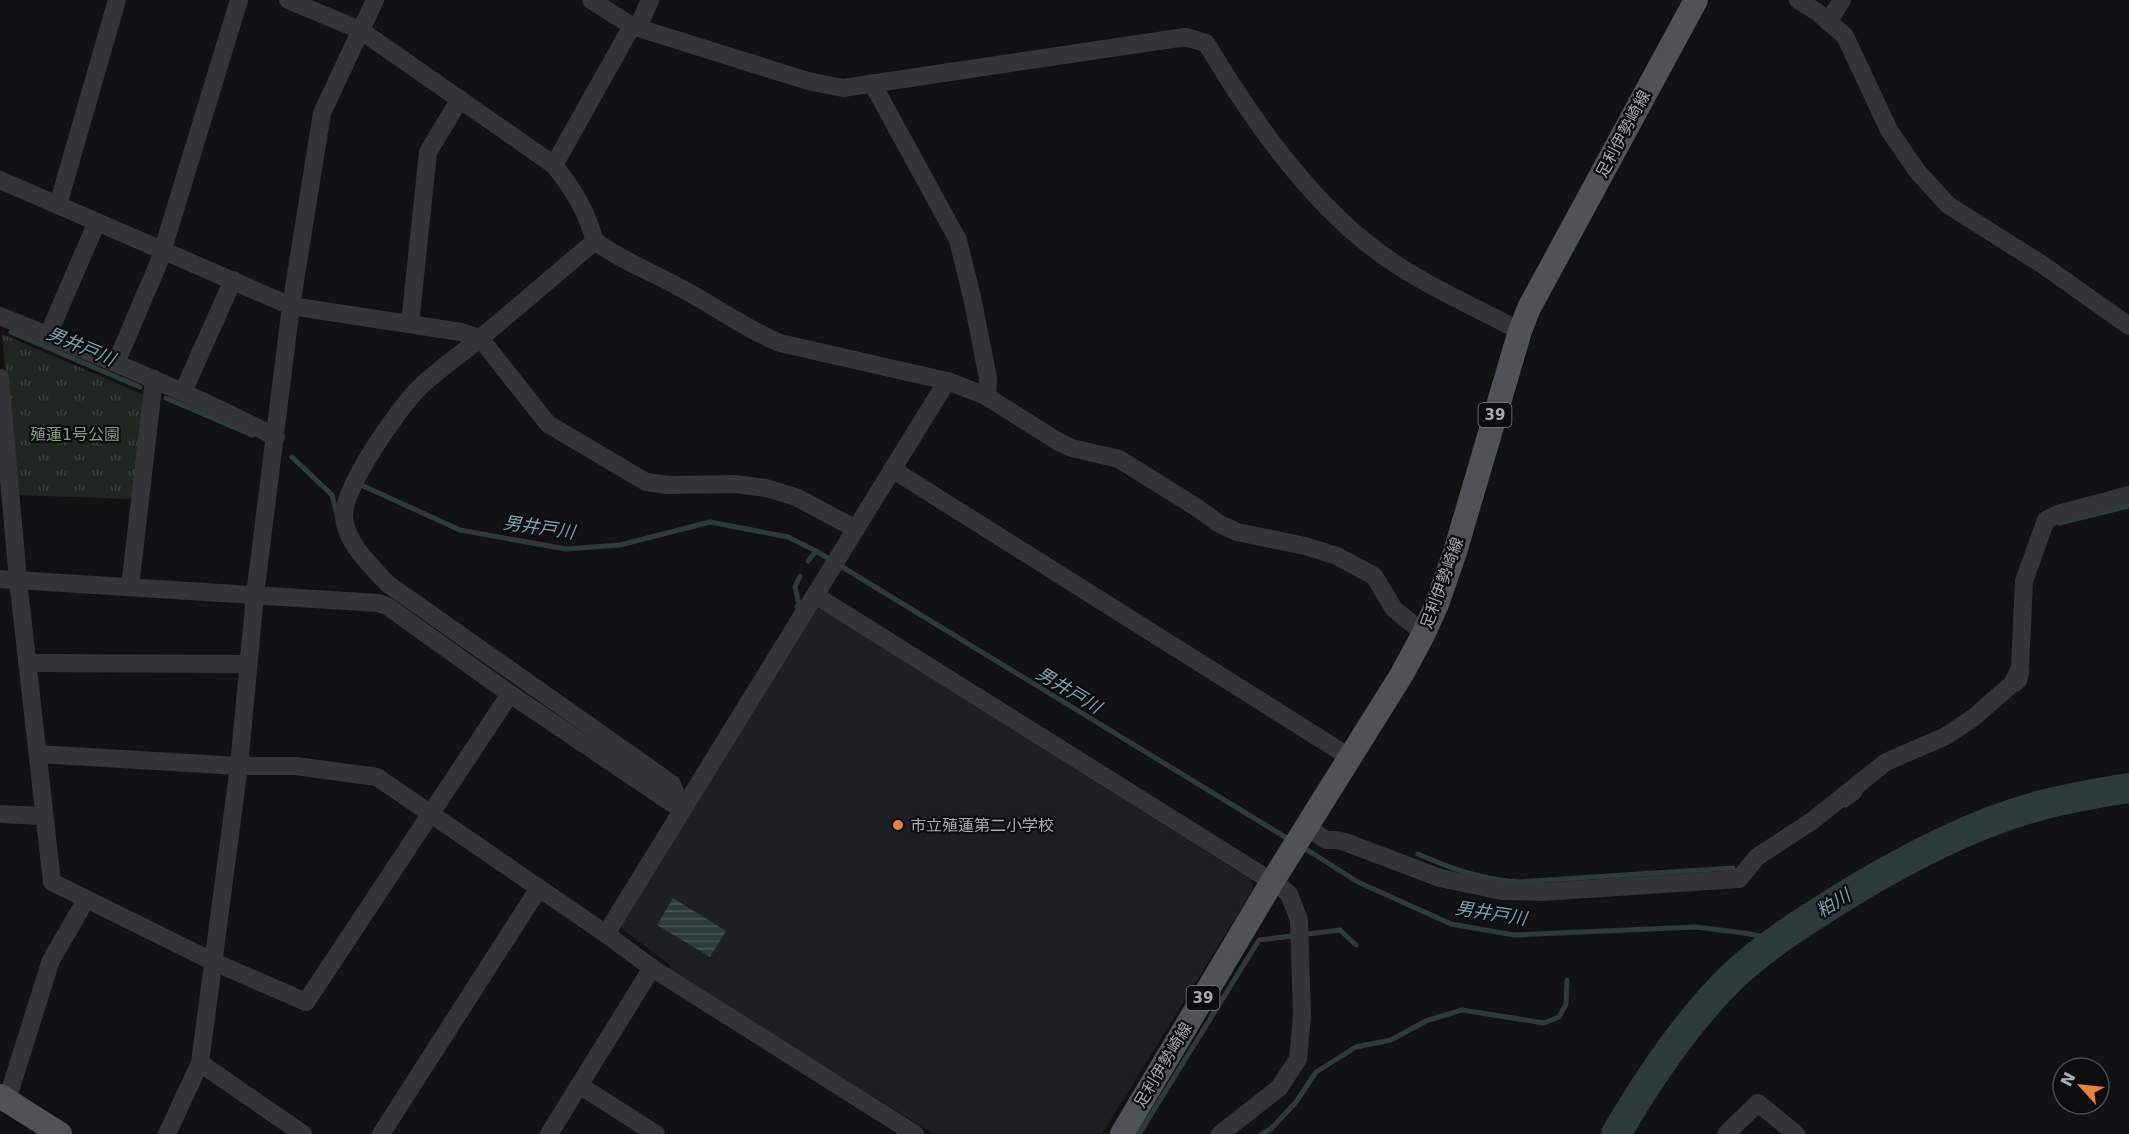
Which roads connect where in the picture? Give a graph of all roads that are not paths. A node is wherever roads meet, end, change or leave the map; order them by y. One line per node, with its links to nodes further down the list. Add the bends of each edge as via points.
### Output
1 (117, 0): 17 (street)
2 (239, 0): 20 (street)
3 (288, 0): 12 (street)
4 (375, 0): 12 (street)
5 (591, 0): 11 (street)
6 (650, 0): 11 (street)
7 (1696, 0): 26 (main road, 足利伊勢崎線 / 39)
8 (1798, 0): 10 (street)
9 (1842, 0): 10 (street)
10 (1828, 22): 25 (street, via 1845,36 1889,130 1917,171 1948,205 2043,265)
11 (635, 27): 13 (street, via 808,81 843,88); 15 (street)
12 (360, 30): 14 (street); 22 (street, via 322,113)
13 (872, 83): 26 (street, via 1185,38 1206,43 1232,86 1290,164 1335,215 1406,270); 34 (street, via 958,240 988,378)
14 (459, 99): 15 (street); 24 (street, via 428,152)
15 (554, 165): 19 (street, via 577,195)
16 (0, 180): 17 (street)
17 (58, 205): 18 (street)
18 (97, 222): 20 (street); 27 (street)
19 (595, 241): 28 (street); 32 (street, via 780,343)
20 (161, 249): 21 (street); 29 (street)
21 (233, 280): 22 (street); 33 (street)
22 (291, 306): 24 (street); 35 (street)
23 (0, 316): 27 (street)
24 (410, 324): 28 (street)
25 (2129, 327)
26 (1520, 331): 44 (main road, 足利伊勢崎線 / 39, via 1455,552)
27 (48, 335): 29 (street)
28 (480, 339): 38 (street, via 548,424 646,482 766,488 796,497); 51 (street, via 419,388 380,440 347,500 347,532 367,563 388,584 672,784)
29 (116, 363): 31 (street)
30 (0, 378): 40 (street)
31 (154, 379): 33 (street); 41 (street)
32 (947, 381): 34 (street); 36 (street)
33 (183, 392): 35 (street)
34 (987, 396): 44 (street, via 1059,442 1119,459 1218,524 1337,556 1374,576 1394,609)
35 (276, 436): 42 (street)
36 (892, 470): 38 (street); 49 (street)
37 (2129, 495): 55 (street, via 2058,513 2046,520 2024,581 2020,668 2012,684 1946,736 1886,762 1812,821 1757,857 1739,879 1542,891 1493,890 1440,878)
38 (856, 529): 43 (street)
39 (0, 579): 40 (street)
40 (18, 580): 41 (street); 45 (street)
41 (130, 587): 42 (street)
42 (255, 595): 46 (street); 47 (street, via 387,606)
43 (815, 595): 51 (street); 56 (street)
44 (1423, 635): 49 (main road, 足利伊勢崎線 / 39)
45 (27, 663): 46 (street); 48 (street)
46 (248, 664): 50 (street)
47 (510, 694): 51 (street); 53 (street)
48 (38, 754): 50 (street); 54 (street)
49 (1351, 758): 55 (main road, 足利伊勢崎線 / 39)
50 (239, 766): 53 (street, via 296,766 377,777); 60 (street)
51 (682, 810): 59 (street)
52 (0, 814): 54 (street)
53 (432, 814): 57 (street); 60 (street, via 306,1002)
54 (44, 816): 58 (street, via 51,882)
55 (1305, 830): 56 (main road, 足利伊勢崎線 / 39)
56 (1279, 873): 72 (main road, 足利伊勢崎線 / 39); 73 (street, via 1299,920 1302,1016 1298,1059 1279,1088)
57 (539, 888): 59 (street); 68 (street)
58 (86, 900): 60 (street); 64 (street, via 51,960)
59 (606, 934): 61 (street)
60 (214, 962): 62 (street)
61 (652, 968): 63 (street); 71 (street)
62 (200, 1063): 66 (street); 67 (street)
63 (579, 1085): 69 (street); 70 (street)
64 (4, 1098): 65 (main road)
65 (60, 1134)
66 (167, 1134)
67 (303, 1134)
68 (381, 1134)
69 (549, 1134)
70 (656, 1134)
71 (915, 1134)
72 (1122, 1134)
73 (1220, 1134)
74 (1726, 1134): 75 (street, via 1758,1103)
75 (1796, 1134)

